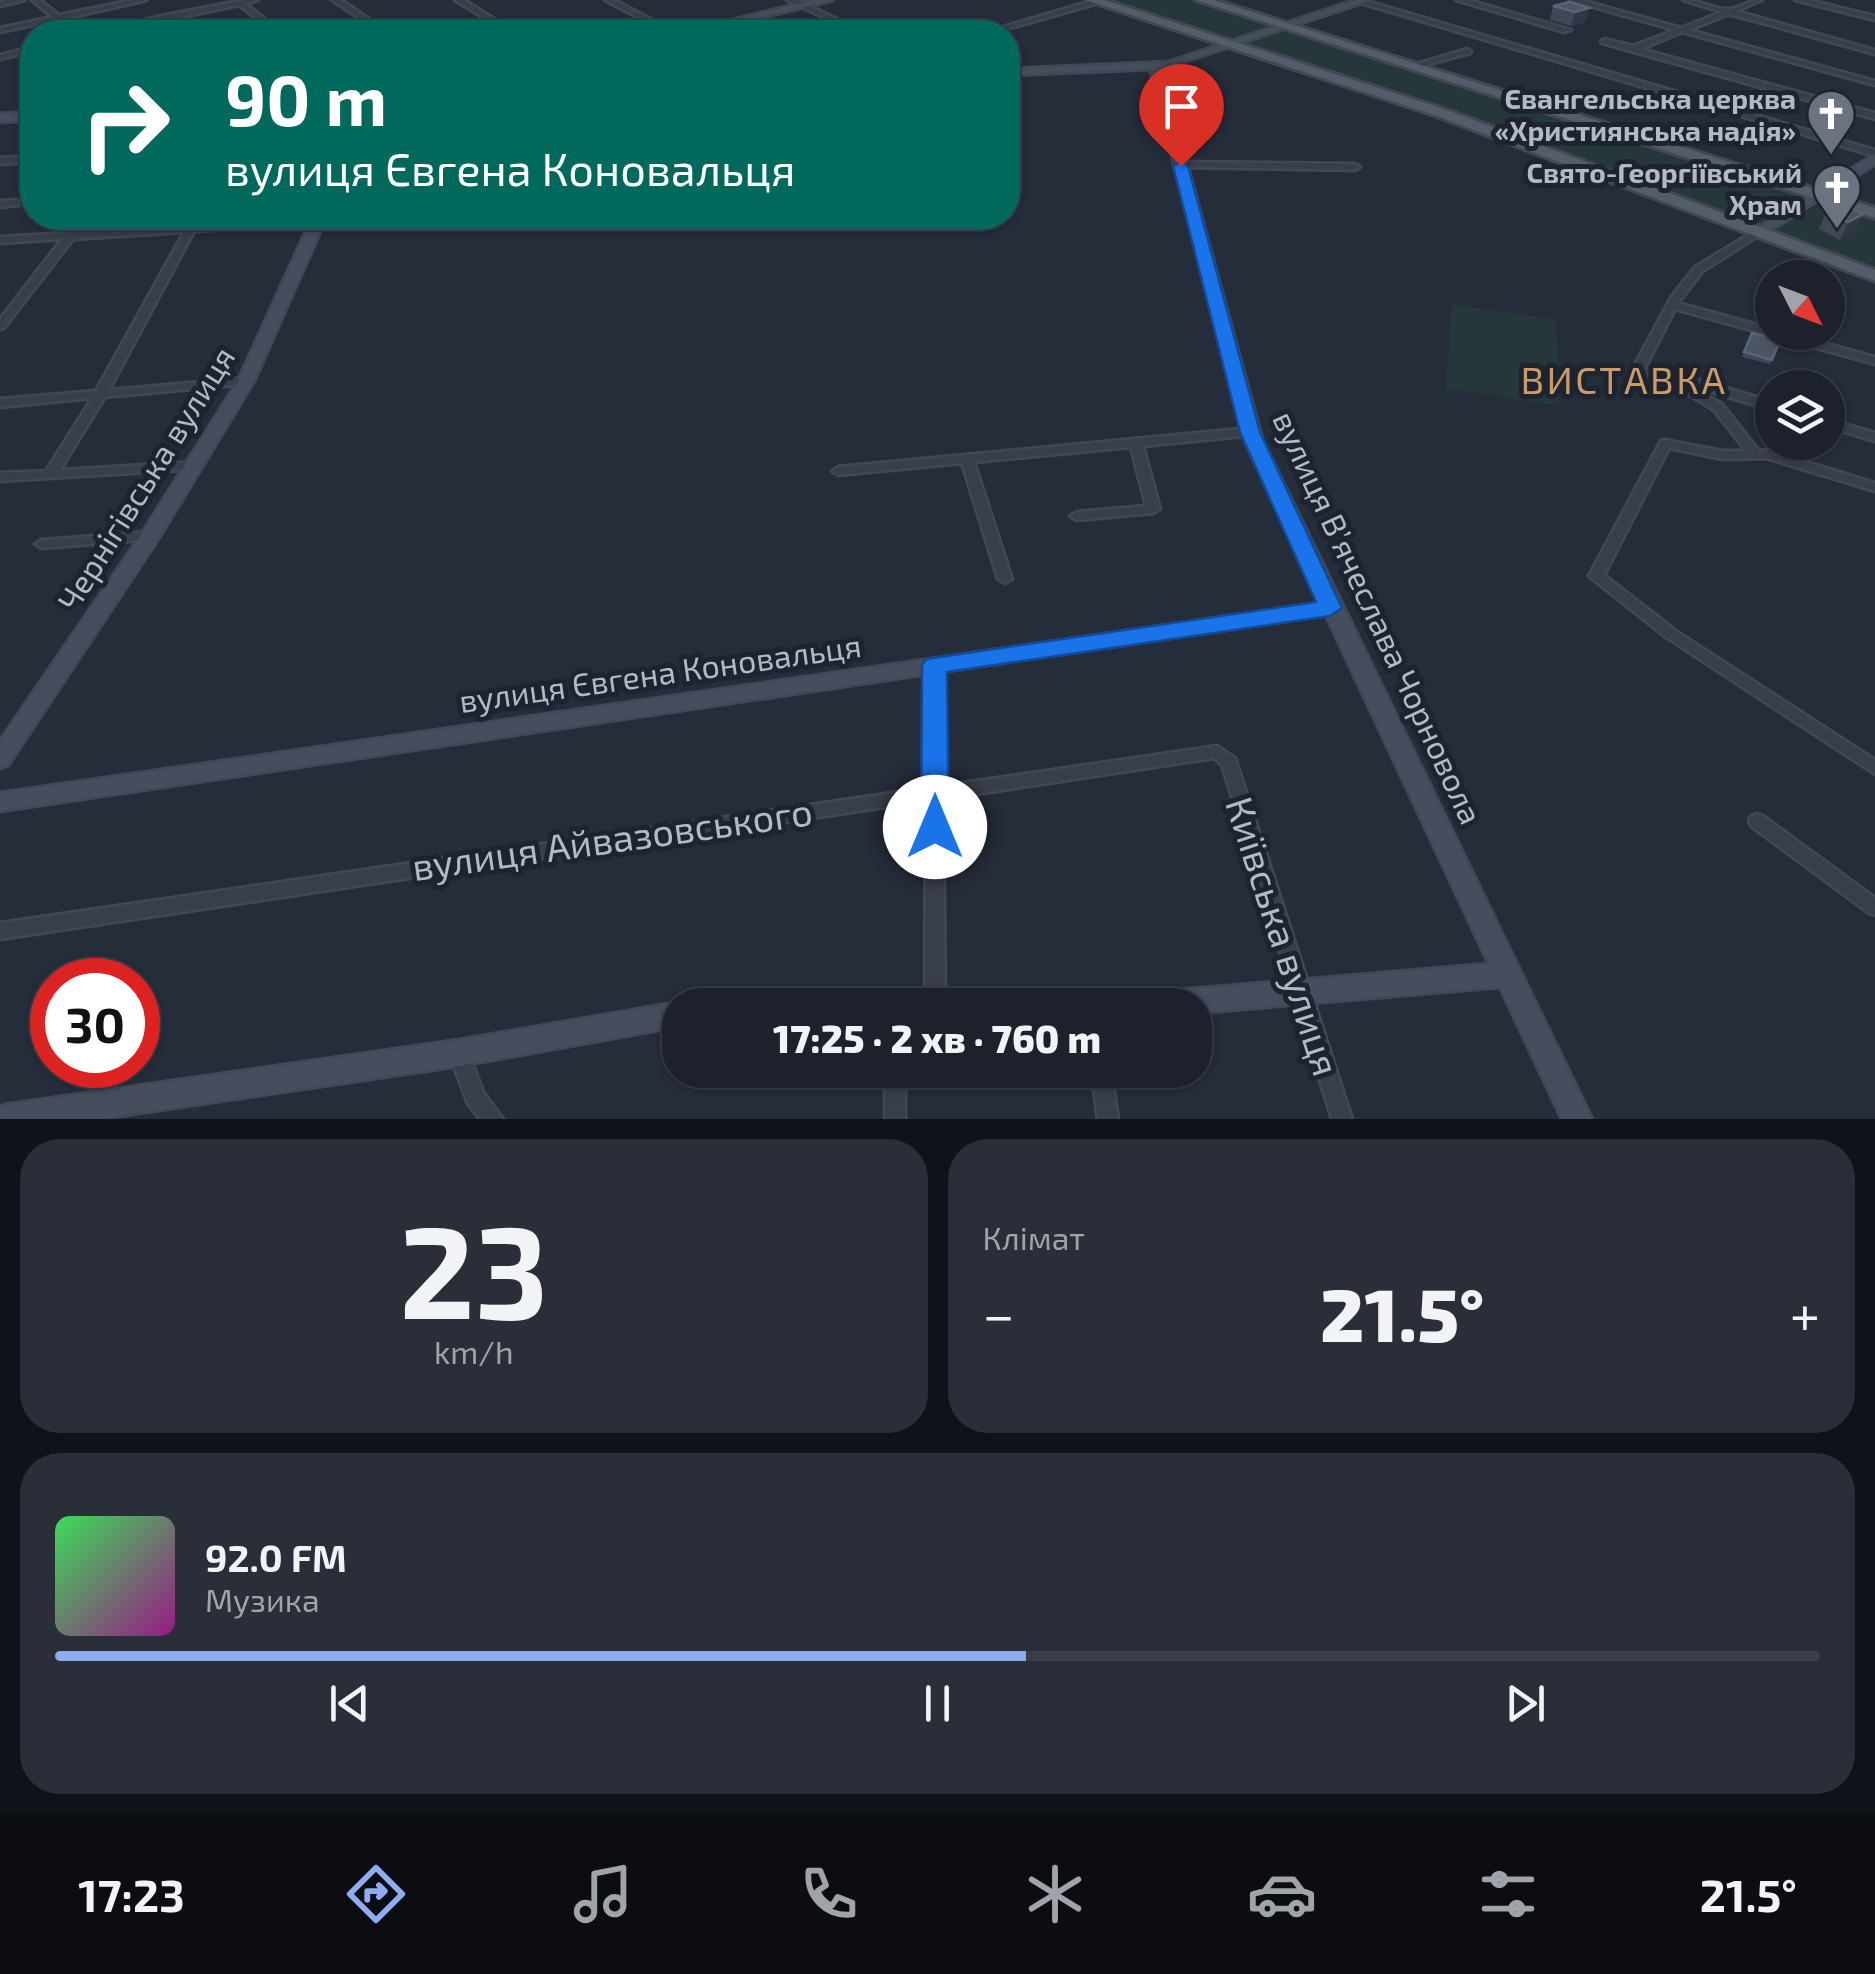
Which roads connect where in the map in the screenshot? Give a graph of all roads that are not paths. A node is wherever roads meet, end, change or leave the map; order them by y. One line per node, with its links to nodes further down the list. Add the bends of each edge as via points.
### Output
1 (21, 0): 19 (street)
2 (36, 0): 22 (street)
3 (143, 0): 22 (street)
4 (254, 0): 18 (street)
5 (336, 0): 30 (street)
6 (459, 0): 31 (street)
7 (609, 0): 32 (street)
8 (791, 0): 20 (street)
9 (828, 0): 20 (street)
10 (1202, 0): 36 (main road)
11 (1460, 0): 37 (street)
12 (1573, 0): 38 (street)
13 (1687, 0): 21 (street)
14 (1758, 0): 21 (street)
15 (1799, 0): 24 (street)
16 (1095, 1): 35 (street); 40 (main road)
17 (1361, 1): 36 (street); 49 (street)
18 (240, 3): 23 (street); 29 (street)
19 (0, 4)
20 (804, 6): 33 (street); 34 (street)
21 (1728, 11): 38 (street); 43 (street)
22 (58, 18): 25 (street); 26 (street)
23 (160, 18): 27 (street); 28 (street)
24 (1875, 18)
25 (48, 20)
26 (60, 20)
27 (152, 20)
28 (162, 20)
29 (262, 20)
30 (366, 20)
31 (492, 20)
32 (648, 20)
33 (742, 20)
34 (834, 20)
35 (1020, 23)
36 (1285, 26): 40 (street); 44 (main road)
37 (1567, 30)
38 (1681, 30): 41 (street); 47 (street)
39 (1605, 41): 41 (street)
40 (1228, 45): 46 (street); 60 (main road, via 1422,106)
41 (1636, 48): 48 (street)
42 (1467, 51): 44 (street)
43 (1875, 52)
44 (1414, 66): 52 (main road)
45 (1020, 72): 46 (street)
46 (1157, 73): 50 (street, вулиця Вʼячеслава Чорновола)
47 (1875, 83)
48 (1875, 116)
49 (1875, 156): 52 (street)
50 (1181, 166): 51 (street); 73 (street, вулиця Вʼячеслава Чорновола)
51 (1356, 166)
52 (1816, 194): 55 (main road); 60 (street)
53 (16, 203): 54 (street)
54 (0, 204)
55 (1875, 213)
56 (74, 230): 61 (street)
57 (121, 230): 61 (street)
58 (188, 230): 69 (street)
59 (313, 230): 67 (street, Чернігівська вулиця)
60 (1758, 232): 63 (main road); 64 (street, via 1704,264)
61 (70, 235): 62 (street); 65 (street)
62 (0, 240)
63 (1875, 276)
64 (1672, 305): 66 (street); 68 (street, via 1638,370)
65 (0, 326)
66 (1875, 362)
67 (246, 381): 69 (street); 78 (street, Чернігівська вулиця)
68 (1675, 382): 70 (street); 76 (street, via 1718,407)
69 (100, 395): 71 (street); 80 (street)
70 (1755, 401)
71 (0, 403)
72 (1845, 428): 74 (street)
73 (1250, 432): 75 (street); 87 (street, вулиця Вʼячеслава Чорновола)
74 (1875, 437)
75 (1136, 442): 77 (street); 83 (street, via 1153,509)
76 (1754, 453): 82 (street); 91 (street, via 1723,456 1665,444 1596,574 1670,634)
77 (967, 460): 79 (street); 86 (street)
78 (195, 466): 80 (street); 84 (street, Чернігівська вулиця)
79 (838, 471)
80 (50, 474): 81 (street)
81 (0, 478)
82 (1875, 487)
83 (1077, 516)
84 (150, 536): 85 (street); 90 (street, Чернігівська вулиця)
85 (42, 544)
86 (1005, 580)
87 (1330, 608): 88 (street, вулиця Євгена Коновальця); 97 (street, вулиця Вʼячеслава Чорновола)
88 (934, 665): 92 (street); 93 (street, вулиця Євгена Коновальця)
89 (1224, 754): 92 (street, вулиця Айвазовського); 99 (street, Київська вулиця)
90 (0, 759)
91 (1875, 768)
92 (935, 792): 96 (street, вулиця Айвазовського); 98 (street)
93 (0, 802)
94 (1757, 821): 95 (street)
95 (1875, 908)
96 (0, 931)
97 (1510, 974): 99 (street); 110 (street, вулиця Вʼячеслава Чорновола)
98 (934, 988)
99 (1304, 993): 100 (street); 109 (street, Київська вулиця)
100 (1212, 1000)
101 (662, 1017): 102 (street)
102 (458, 1053): 105 (street); 106 (street, via 475,1097)
103 (895, 1088): 107 (street)
104 (1104, 1088): 108 (street)
105 (4, 1119)
106 (493, 1119)
107 (895, 1119)
108 (1108, 1119)
109 (1342, 1119)
110 (1578, 1119)

